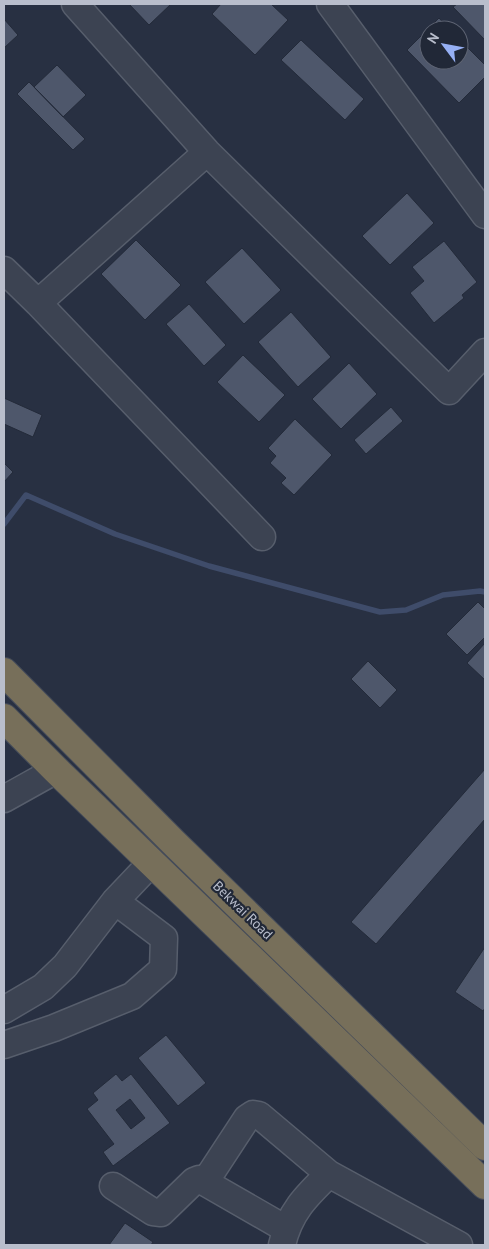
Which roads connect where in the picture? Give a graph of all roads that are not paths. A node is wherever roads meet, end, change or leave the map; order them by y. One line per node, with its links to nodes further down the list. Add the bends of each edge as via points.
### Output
1 (75, 4): 3 (street)
2 (330, 4): 4 (street)
3 (207, 152): 6 (street); 7 (street, via 449,390)
4 (485, 215)
5 (4, 270): 6 (street)
6 (38, 303): 8 (street)
7 (485, 352)
8 (262, 537)
9 (4, 672): 17 (highway, Bekwai Road)
10 (4, 718): 11 (highway, Bekwai Road)
11 (56, 770): 12 (street); 13 (highway, Bekwai Road)
12 (4, 799)
13 (152, 862): 14 (street); 20 (highway, Bekwai Road)
14 (114, 901): 15 (street, via 66,966 43,987); 16 (street, via 164,938 162,968 132,996)
15 (4, 1010)
16 (4, 1045)
17 (485, 1146)
18 (329, 1174): 19 (street, via 259,1115 253,1114 247,1118); 22 (street, via 298,1206); 23 (street)
19 (205, 1182): 21 (street, via 194,1181 161,1213 153,1212); 22 (street)
20 (485, 1185)
21 (112, 1186)
22 (284, 1237)
23 (459, 1245)

